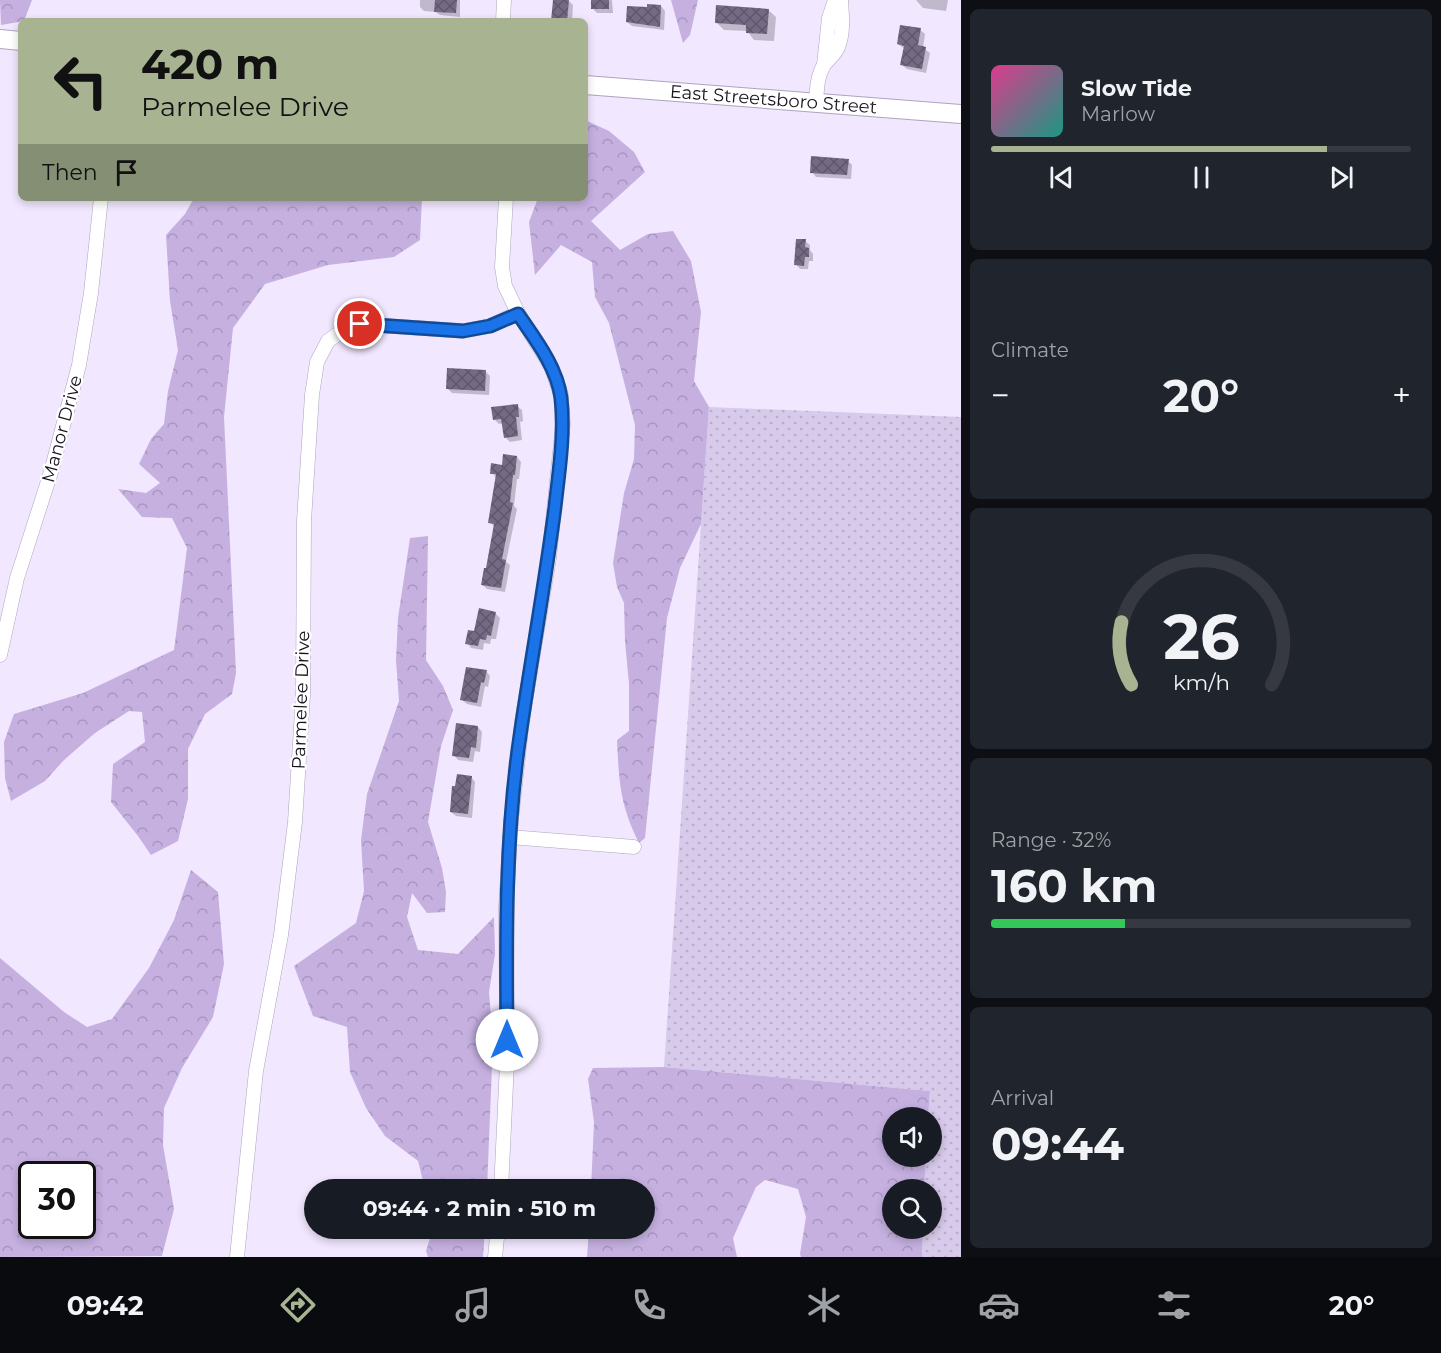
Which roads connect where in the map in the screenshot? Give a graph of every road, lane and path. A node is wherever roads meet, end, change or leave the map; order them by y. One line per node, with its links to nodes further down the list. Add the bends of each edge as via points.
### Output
1 (504, 0): 4 (street)
2 (835, 0): 7 (street)
3 (841, 0): 7 (street, via 840,41 835,54)
4 (503, 18)
5 (0, 39): 6 (main road)
6 (18, 41)
7 (824, 65): 9 (street)
8 (588, 85): 9 (main road, East Streetsboro Street)
9 (816, 102): 10 (main road, East Streetsboro Street)
10 (961, 114)
11 (101, 201): 14 (street, Manor Drive, via 79,365 51,472 17,578)
12 (506, 201): 13 (street, via 502,267)
13 (518, 314): 15 (street, via 551,366 561,395 563,423); 19 (street, Parmelee Drive, via 490,326 463,331 360,324 328,341 317,362 304,521 303,695 295,822 281,935 256,1071)
14 (0, 656)
15 (510, 837): 16 (street); 17 (street)
16 (634, 847)
17 (502, 1179)
18 (497, 1239): 20 (street)
19 (237, 1257)
20 (495, 1257)

